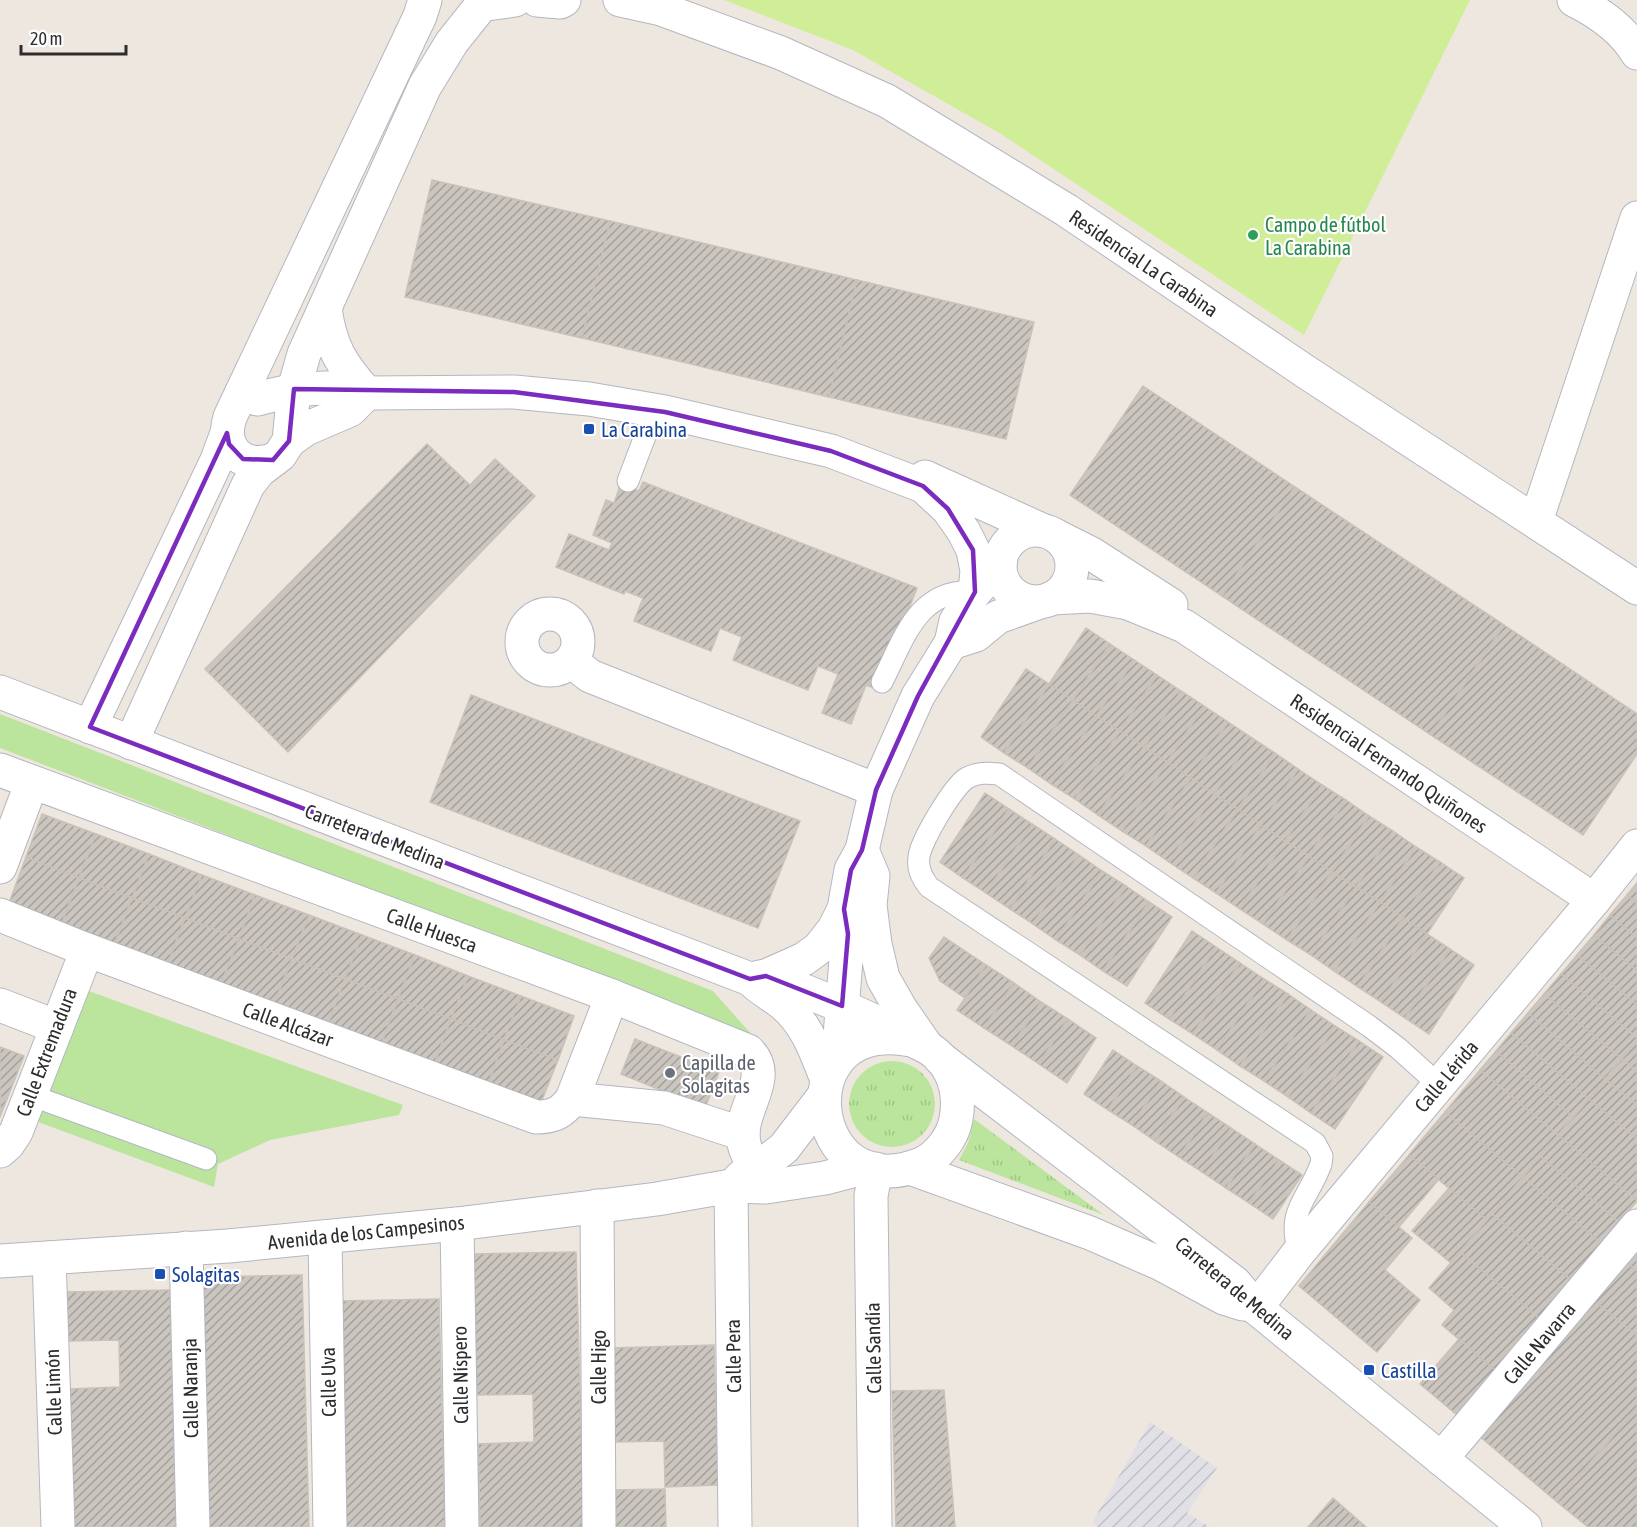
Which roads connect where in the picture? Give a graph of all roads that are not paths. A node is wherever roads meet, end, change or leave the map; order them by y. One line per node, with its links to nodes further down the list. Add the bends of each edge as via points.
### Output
1 (425, 0): 14 (street)
2 (445, 0): 7 (street, via 470,9)
3 (537, 0): 4 (street)
4 (564, 0)
5 (620, 0): 18 (street, Residencial La Carabina, via 661,9 781,52 887,101 1066,210)
6 (1574, 0): 8 (street, via 1598,12)
7 (494, 3): 10 (street, via 452,42 425,86)
8 (1637, 53)
9 (1637, 218): 18 (street)
10 (325, 308): 11 (street, via 304,354); 12 (street, via 336,354)
11 (294, 389): 12 (street, Residencial Fernando Quiñones, via 346,387); 14 (street, Residencial Fernando Quiñones); 15 (street)
12 (367, 393): 13 (street, Residencial Fernando Quiñones, via 514,392); 15 (street, via 350,410 306,429)
13 (655, 410): 16 (street, Residencial Fernando Quiñones, via 831,451); 17 (lane)
14 (239, 414): 15 (street, via 276,404 289,419); 15 (street, via 229,444 243,459 253,463); 29 (street)
15 (285, 444): 30 (street, via 248,485)
16 (897, 475): 19 (street, Residencial Fernando Quiñones, via 926,477); 22 (street, Residencial Fernando Quiñones, via 923,486 948,509 964,532 977,571)
17 (628, 481)
18 (1536, 521): 21 (street, Residencial La Carabina)
19 (1050, 533): 20 (street, via 1032,530 1020,534 1009,541); 23 (street, via 1065,544 1072,568 1062,591); 24 (street, Residencial Fernando Quiñones, via 1092,554 1177,608)
20 (1000, 564): 22 (street); 23 (street, via 1001,576 1011,592 1027,601)
21 (1637, 588)
22 (975, 592): 25 (street, via 956,621); 27 (lane, via 946,593 916,616)
23 (1046, 600): 24 (street, Residencial Fernando Quiñones, via 1090,596 1128,603); 25 (street, via 998,617 976,635)
24 (1184, 626): 37 (street, Residencial Fernando Quiñones)
25 (951, 643): 33 (street, via 918,696)
26 (571, 661): 33 (street, via 590,676)
27 (882, 682)
28 (0, 692): 29 (street, Carretera de Medina)
29 (90, 727): 30 (street, Carretera de Medina)
30 (131, 743): 41 (street, Carretera de Medina)
31 (0, 770): 32 (street, Calle Huesca)
32 (32, 782): 36 (street); 42 (street, Calle Huesca)
33 (876, 789): 35 (street)
34 (1637, 846): 37 (street, Calle Lérida)
35 (862, 850): 38 (street, via 851,870); 46 (street, via 873,876 870,905 883,978)
36 (0, 867)
37 (1594, 900): 48 (street, Calle Lérida)
38 (844, 909): 41 (street, via 819,948 804,959); 44 (street, via 848,934)
39 (0, 915): 40 (street, Calle Alcázar)
40 (87, 950): 45 (street, Calle Extremadura); 50 (street, Calle Alcázar, via 536,1117 557,1114)
41 (758, 978): 44 (street, Carretera de Medina); 47 (street, via 760,990 800,1020)
42 (612, 996): 50 (street); 51 (street, Calle Huesca, via 748,1051 754,1057 759,1080)
43 (0, 1005): 45 (street)
44 (842, 1006): 46 (street, Carretera de Medina); 47 (street, via 840,1036)
45 (57, 1027): 49 (street, Calle Extremadura)
46 (926, 1048): 47 (street, via 894,1036 877,1037 846,1052); 55 (street, via 950,1072 956,1088 956,1122 939,1151); 65 (street, Carretera de Medina, via 1235,1283)
47 (828, 1081): 54 (street, via 824,1115 829,1132 851,1159); 56 (street, via 784,1148)
48 (1439, 1085): 62 (street, Calle Lérida); 62 (lane, via 1369,1026 999,774 977,774 958,785 922,844 918,867 922,878 929,887 1315,1143 1322,1156 1321,1164 1294,1223)
49 (30, 1095): 52 (street, Calle Extremadura, via 16,1132); 53 (lane)
50 (572, 1099): 51 (street, via 664,1108)
51 (743, 1134): 56 (street, via 746,1150)
52 (0, 1151)
53 (206, 1159)
54 (871, 1168): 55 (street); 56 (street, via 766,1187); 73 (street, Calle Sandía)
55 (910, 1168): 65 (street, via 1090,1233 1161,1264 1224,1298)
56 (742, 1176): 57 (street, Avenida de los Campesinos, via 657,1199); 72 (street, Calle Pera)
57 (597, 1206): 58 (street, Avenida de los Campesinos); 71 (street, Calle Higo)
58 (457, 1224): 60 (street, Avenida de los Campesinos); 70 (street, Calle Níspero)
59 (1637, 1226): 66 (street, Calle Navarra)
60 (325, 1238): 61 (street, Avenida de los Campesinos); 69 (street, Calle Uva)
61 (186, 1248): 63 (street, Avenida de los Campesinos); 68 (street, Calle Naranja)
62 (1299, 1252): 65 (street, Calle Lérida)
63 (49, 1258): 64 (street, Avenida de los Campesinos); 67 (street, Calle Limón)
64 (0, 1261)
65 (1256, 1308): 66 (street, Carretera de Medina)
66 (1441, 1459): 74 (street, Carretera de Medina)
67 (58, 1527)
68 (193, 1527)
69 (330, 1527)
70 (462, 1527)
71 (599, 1527)
72 (735, 1527)
73 (875, 1527)
74 (1525, 1527)

